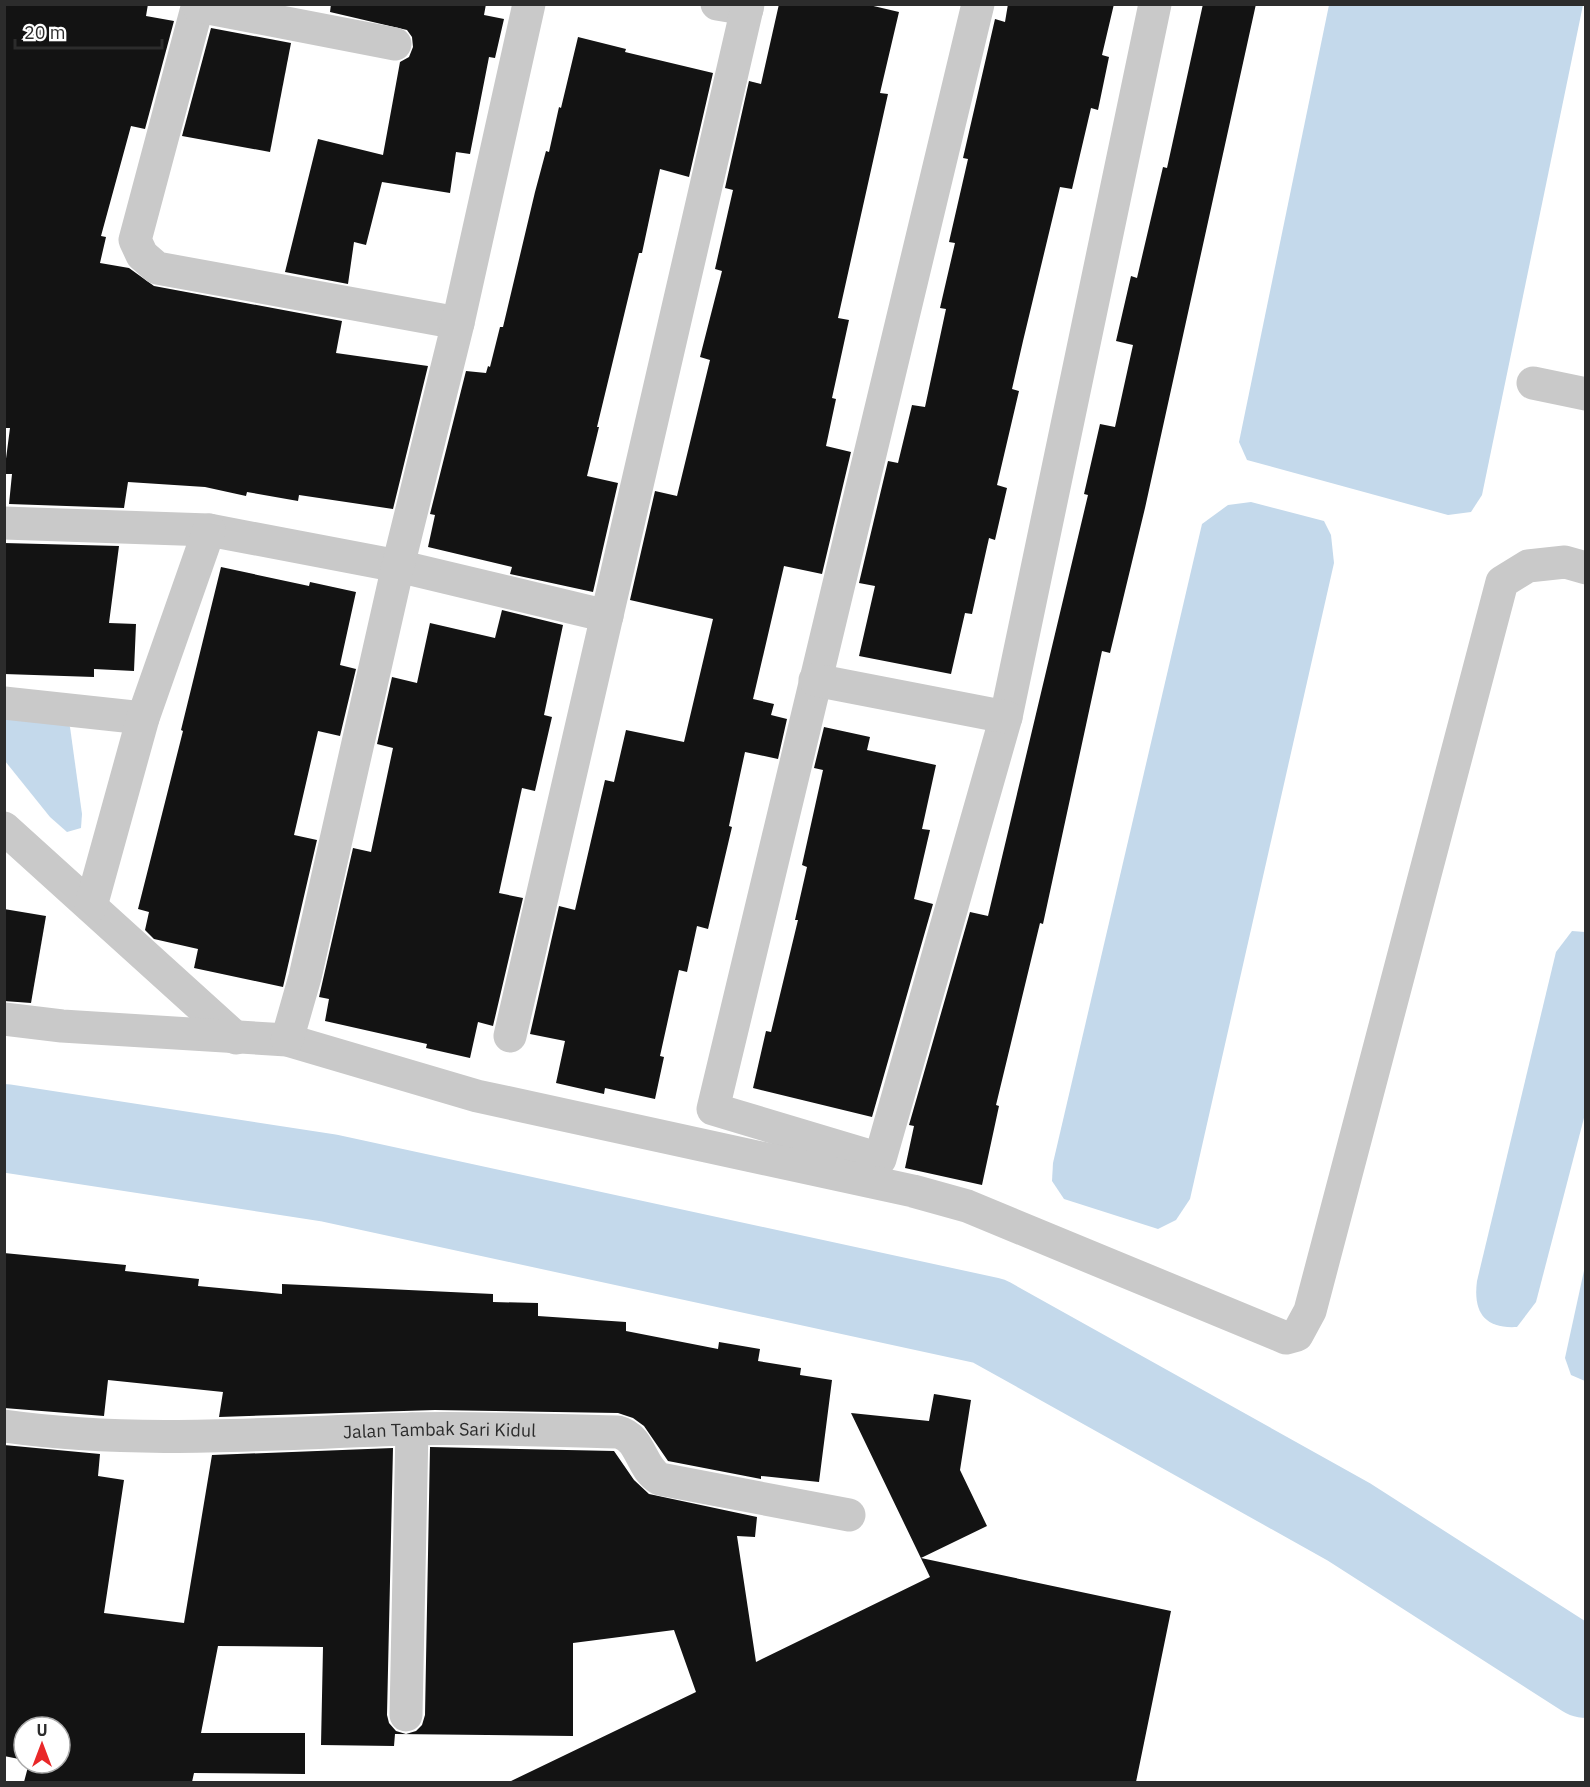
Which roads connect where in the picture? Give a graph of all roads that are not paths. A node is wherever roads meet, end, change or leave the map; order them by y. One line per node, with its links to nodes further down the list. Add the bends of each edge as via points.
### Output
1 (529, 4): 7 (street)
2 (978, 4): 15 (street)
3 (1155, 4): 17 (street)
4 (198, 5): 6 (street); 7 (street, via 135,240 142,255 157,268)
5 (737, 6): 14 (street)
6 (395, 44)
7 (458, 322): 12 (street)
8 (1533, 384): 9 (street)
9 (1586, 394)
10 (4, 523): 11 (street)
11 (209, 530): 12 (street); 18 (street)
12 (398, 566): 14 (street); 24 (street, via 305,977)
13 (1586, 568): 24 (street, via 1565,562 1528,566 1502,582 1310,1311 1293,1337 1279,1335 967,1206 477,1096)
14 (607, 616): 22 (street)
15 (815, 680): 17 (street); 17 (street, via 713,1109 880,1159)
16 (4, 703): 18 (street)
17 (1006, 717)
18 (143, 718): 20 (street)
19 (4, 828): 20 (street)
20 (91, 906): 23 (street)
21 (4, 1020): 23 (street)
22 (510, 1036)
23 (236, 1038): 24 (street)
24 (287, 1040)
25 (4, 1426): 26 (street, Jalan Tambak Sari Kidul, via 67,1435 153,1438)
26 (412, 1428): 27 (street, Jalan Tambak Sari Kidul, via 618,1432 632,1439 647,1466 660,1479); 28 (street)
27 (849, 1515)
28 (406, 1715)

